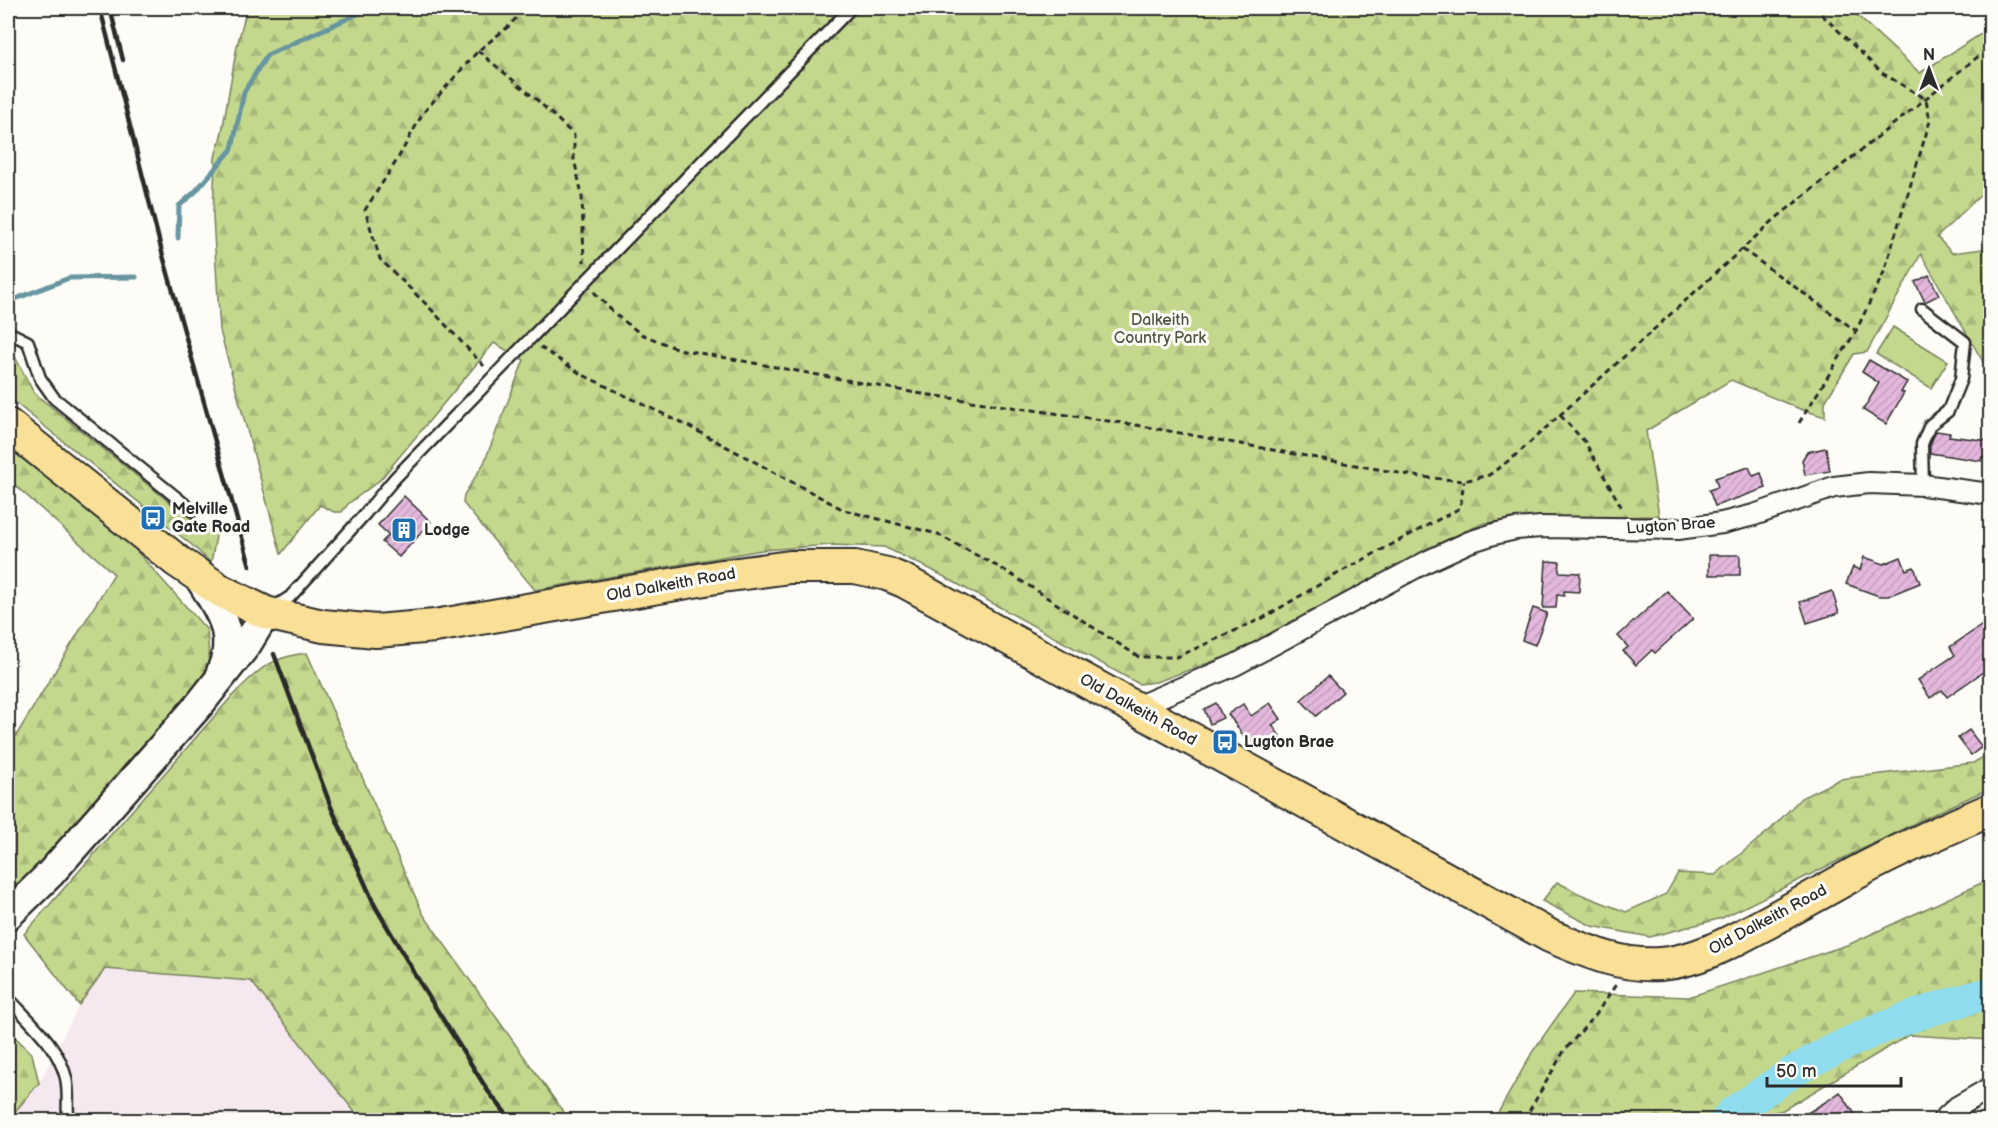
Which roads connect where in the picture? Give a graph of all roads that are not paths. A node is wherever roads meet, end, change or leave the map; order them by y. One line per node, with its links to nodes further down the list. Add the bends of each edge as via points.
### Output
1 (851, 8): 9 (lane, via 395,478 290,597)
2 (1922, 309): 5 (lane, via 1965,342 1961,379 1948,411 1930,425 1922,444)
3 (8, 332): 7 (lane, via 28,342 40,378 54,398)
4 (8, 425): 8 (main road, Old Dalkeith Road)
5 (1923, 485): 6 (street, Lugton Brae); 11 (street, Lugton Brae, via 1869,483 1834,487 1754,515 1678,529 1541,527 1494,534 1428,561 1234,665)
6 (1990, 494)
7 (193, 511)
8 (199, 577): 9 (main road, Old Dalkeith Road); 10 (street, via 228,632 226,662)
9 (266, 613): 10 (street); 11 (main road, Old Dalkeith Road, via 348,630 407,629 762,570 855,567 904,582)
10 (217, 682): 13 (street, via 50,873)
11 (1134, 708): 12 (main road, Old Dalkeith Road, via 1550,936 1585,951 1632,963 1661,964 1704,954 1912,845)
12 (1990, 810)
13 (8, 915)
14 (8, 998): 16 (lane, via 47,1040 62,1066)
15 (1990, 1088): 17 (street)
16 (68, 1120)
17 (1943, 1120)

